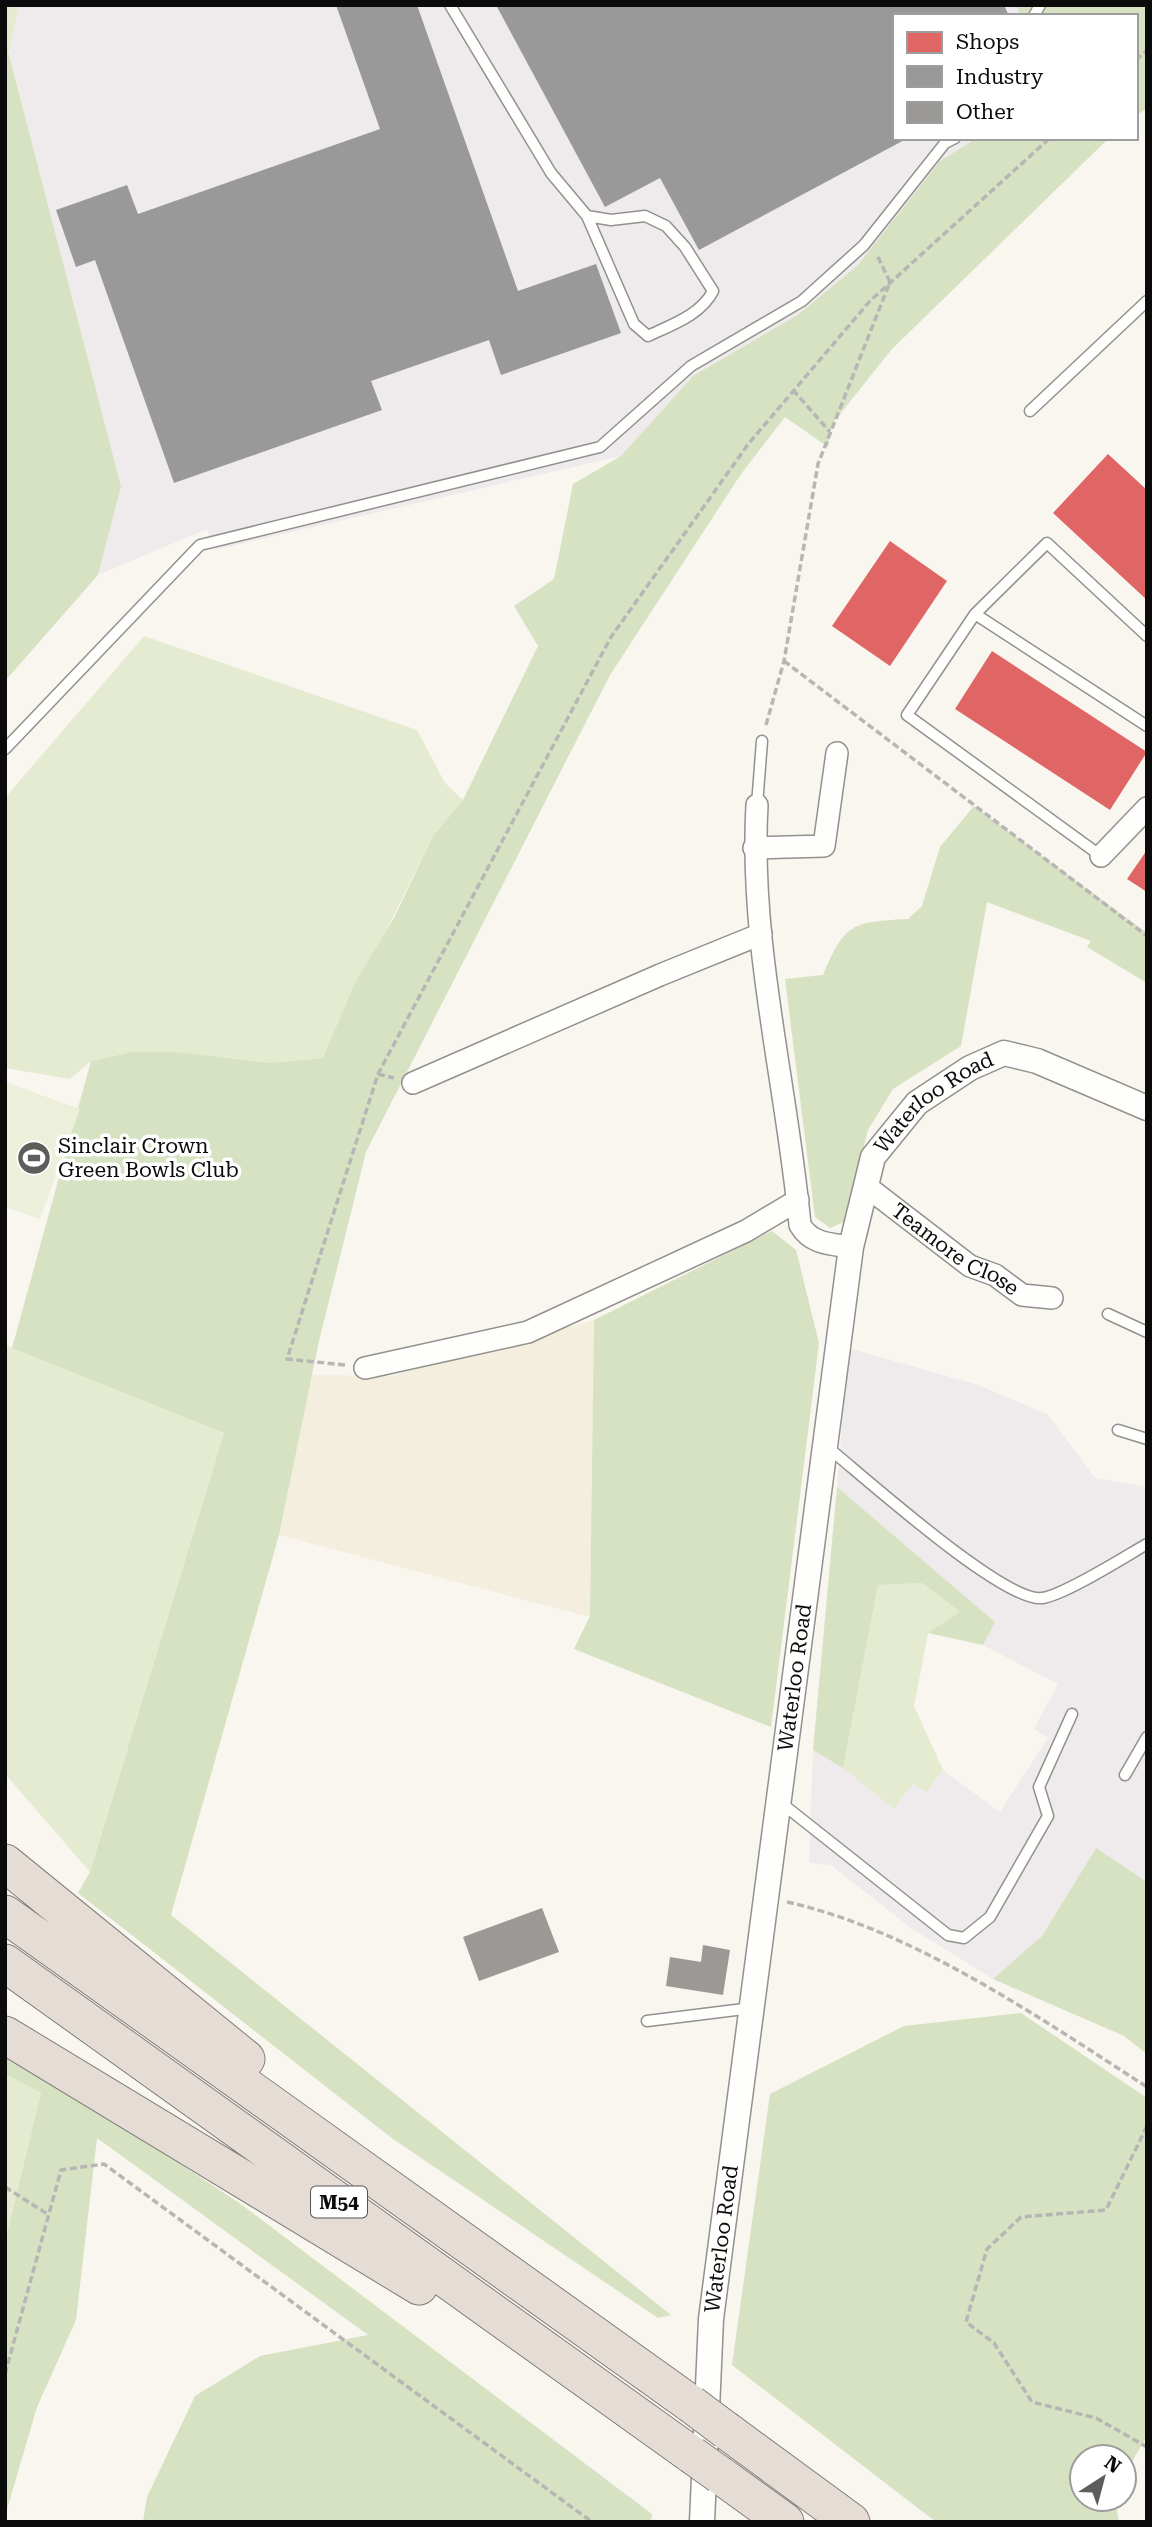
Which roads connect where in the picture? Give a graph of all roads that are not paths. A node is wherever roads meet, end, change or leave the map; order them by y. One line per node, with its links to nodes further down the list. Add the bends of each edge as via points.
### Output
1 (450, 5): 3 (lane, via 551,173)
2 (951, 140): 10 (lane, via 869,239 802,301 691,366 600,447 200,545)
3 (587, 216): 3 (lane, via 611,220 645,216 666,226 713,290 707,302 648,336 634,324)
4 (1147, 300): 5 (lane)
5 (1030, 411)
6 (975, 614): 7 (lane, via 1047,543); 8 (lane); 15 (lane, via 907,715)
7 (1147, 636)
8 (1147, 726)
9 (762, 741): 12 (lane)
10 (5, 749)
11 (837, 753): 14 (street, via 824,846)
12 (757, 804): 14 (street)
13 (1147, 808): 15 (street)
14 (754, 848): 16 (street)
15 (1101, 856)
16 (761, 934): 17 (street); 20 (street)
17 (413, 1083)
18 (1147, 1108): 19 (street, Waterloo Road, via 1037,1060 1004,1053 970,1068 917,1103 873,1157)
19 (866, 1186): 21 (street, Waterloo Road); 22 (street, Teamore Close, via 970,1266 995,1275 1022,1295)
20 (798, 1200): 21 (street, via 800,1225 807,1236); 25 (street, via 746,1231 528,1332)
21 (851, 1247): 28 (street, Waterloo Road)
22 (1052, 1298)
23 (1108, 1314): 24 (lane)
24 (1147, 1332)
25 (365, 1368)
26 (1118, 1430): 27 (lane)
27 (1147, 1439)
28 (824, 1444): 29 (lane, via 962,1556 1016,1593 1042,1598); 33 (street, Waterloo Road)
29 (1147, 1544)
30 (1072, 1714): 33 (lane, via 1039,1787 1048,1816 990,1917 964,1938 948,1935)
31 (1147, 1737): 32 (lane)
32 (1125, 1775)
33 (778, 1801): 37 (street, Waterloo Road)
34 (5, 1863): 40 (highway, M54)
35 (5, 1914): 40 (highway, M54)
36 (5, 1963): 41 (highway, M54)
37 (752, 2008): 38 (lane); 42 (street, Waterloo Road, via 711,2319)
38 (647, 2021)
39 (5, 2035): 41 (highway, M54)
40 (512, 2276): 44 (highway, M54, bridge)
41 (695, 2457): 43 (highway, M54)
42 (702, 2522)
43 (785, 2522)
44 (851, 2522)

